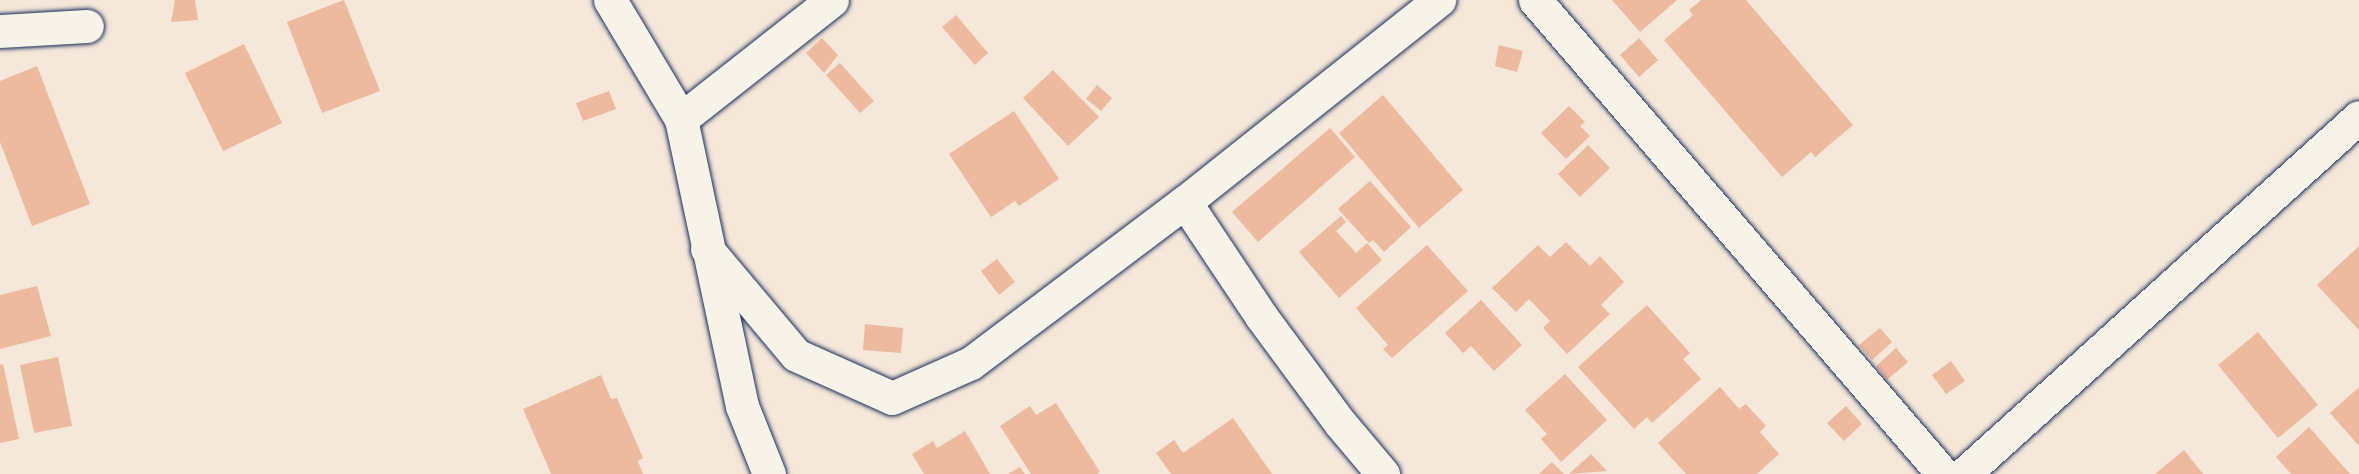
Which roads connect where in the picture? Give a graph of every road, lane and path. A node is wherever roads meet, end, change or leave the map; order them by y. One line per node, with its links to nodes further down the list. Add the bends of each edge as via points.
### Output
1 (609, 0): 8 (street)
2 (832, 0): 8 (street)
3 (1439, 0): 9 (street)
4 (1535, 0): 13 (street)
5 (87, 26): 6 (street)
6 (0, 31)
7 (2359, 117): 14 (street)
8 (681, 119): 10 (street)
9 (1185, 202): 10 (street, via 971,363 892,398 796,355); 12 (street, via 1262,316 1340,423)
10 (707, 249): 11 (street, via 742,406)
11 (769, 474)
12 (1383, 474)
13 (1943, 474)
14 (1964, 474)

